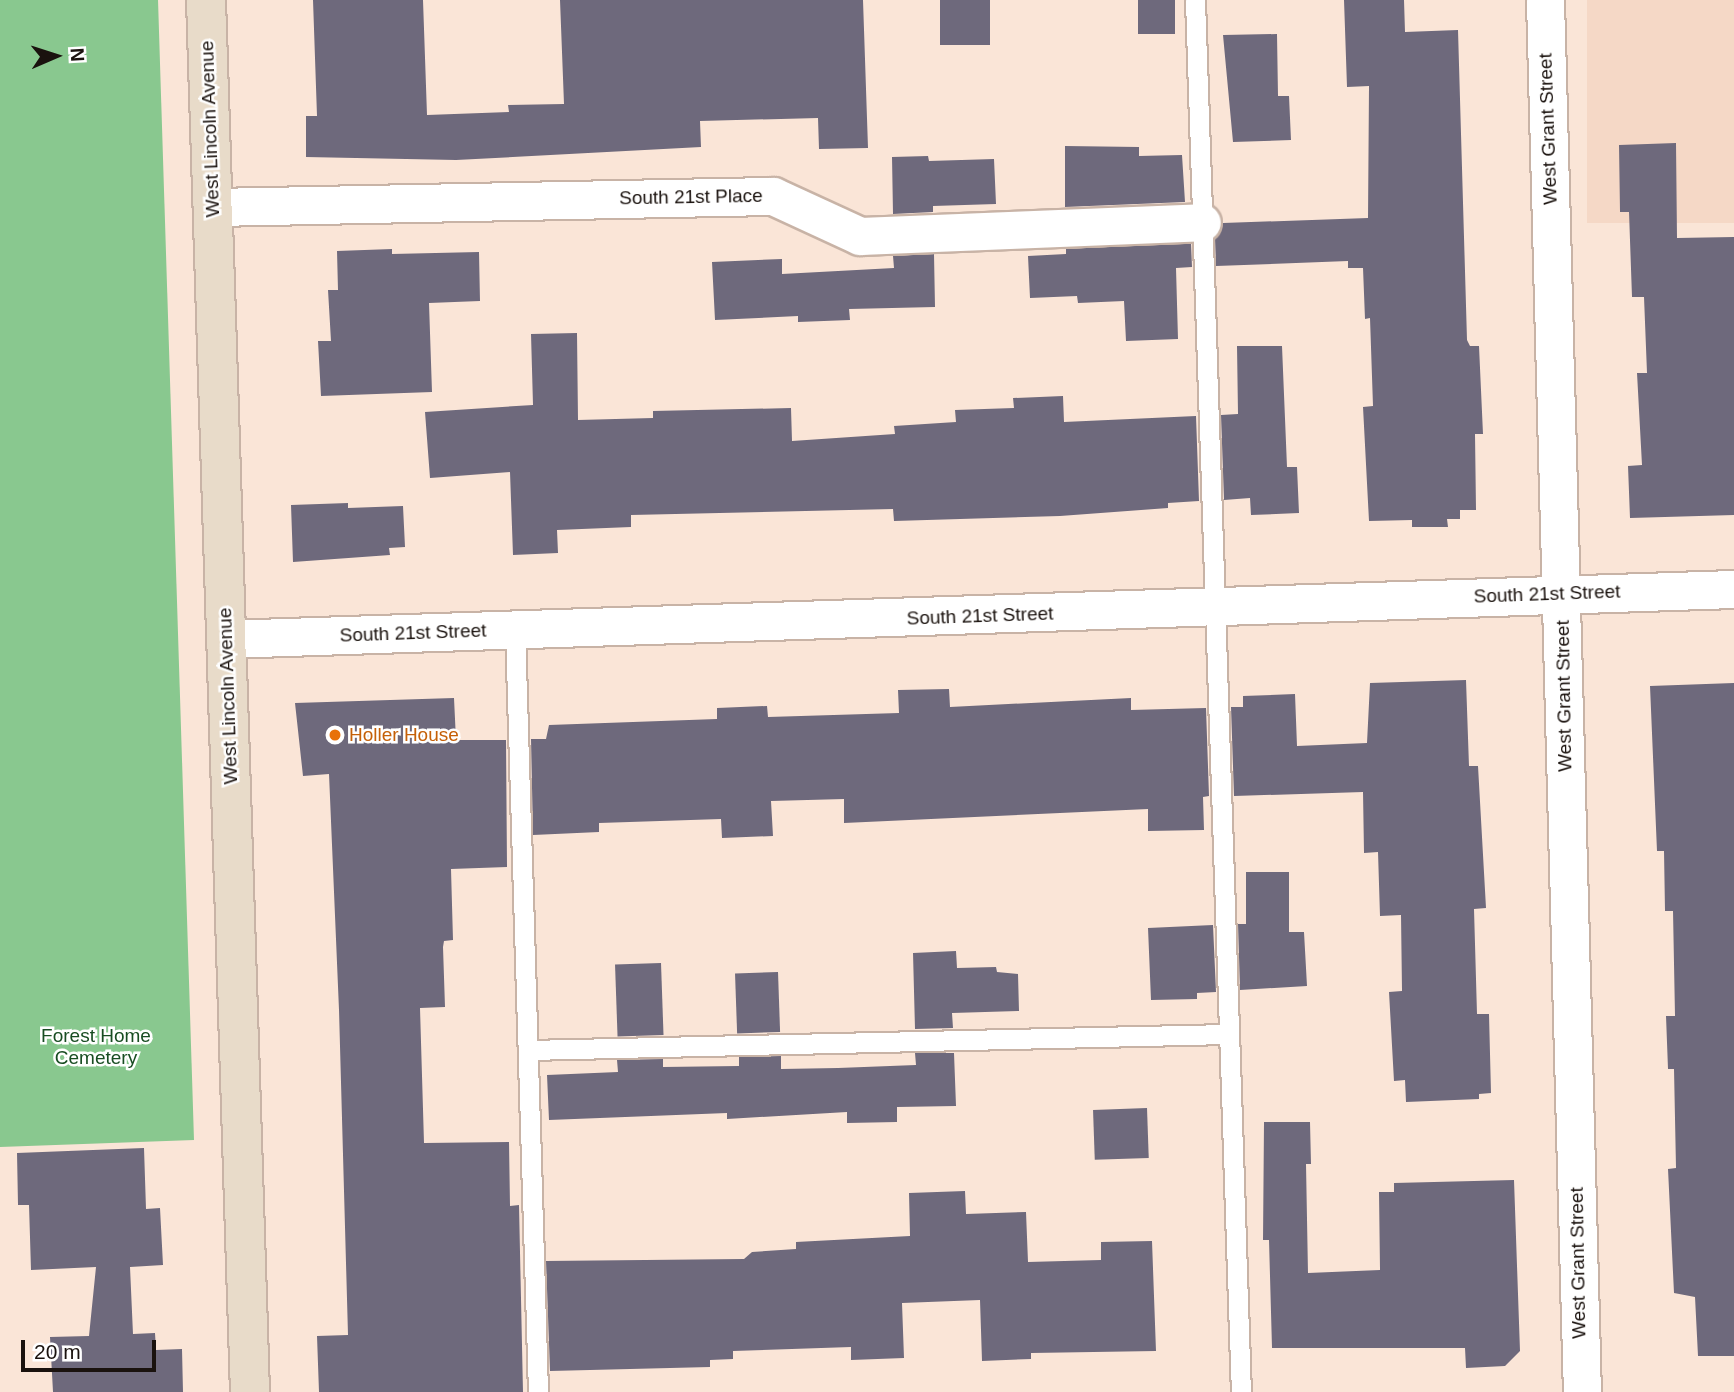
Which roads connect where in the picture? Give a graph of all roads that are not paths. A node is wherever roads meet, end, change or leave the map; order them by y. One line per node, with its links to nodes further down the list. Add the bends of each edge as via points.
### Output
1 (206, 0): 4 (main road, West Lincoln Avenue)
2 (1195, 0): 5 (lane)
3 (1545, 0): 7 (street, West Grant Street)
4 (213, 207): 5 (street, South 21st Place, via 773,196 860,236); 10 (main road, West Lincoln Avenue)
5 (1202, 222): 8 (lane)
6 (1734, 589): 7 (street, South 21st Street)
7 (1561, 593): 8 (street, South 21st Street); 16 (street, West Grant Street)
8 (1215, 608): 9 (street, South 21st Street); 11 (lane)
9 (515, 630): 10 (street, South 21st Street); 12 (lane)
10 (226, 639): 13 (main road, West Lincoln Avenue)
11 (1229, 1034): 12 (lane); 15 (lane)
12 (528, 1050): 14 (lane)
13 (250, 1392)
14 (538, 1392)
15 (1241, 1392)
16 (1582, 1392)

